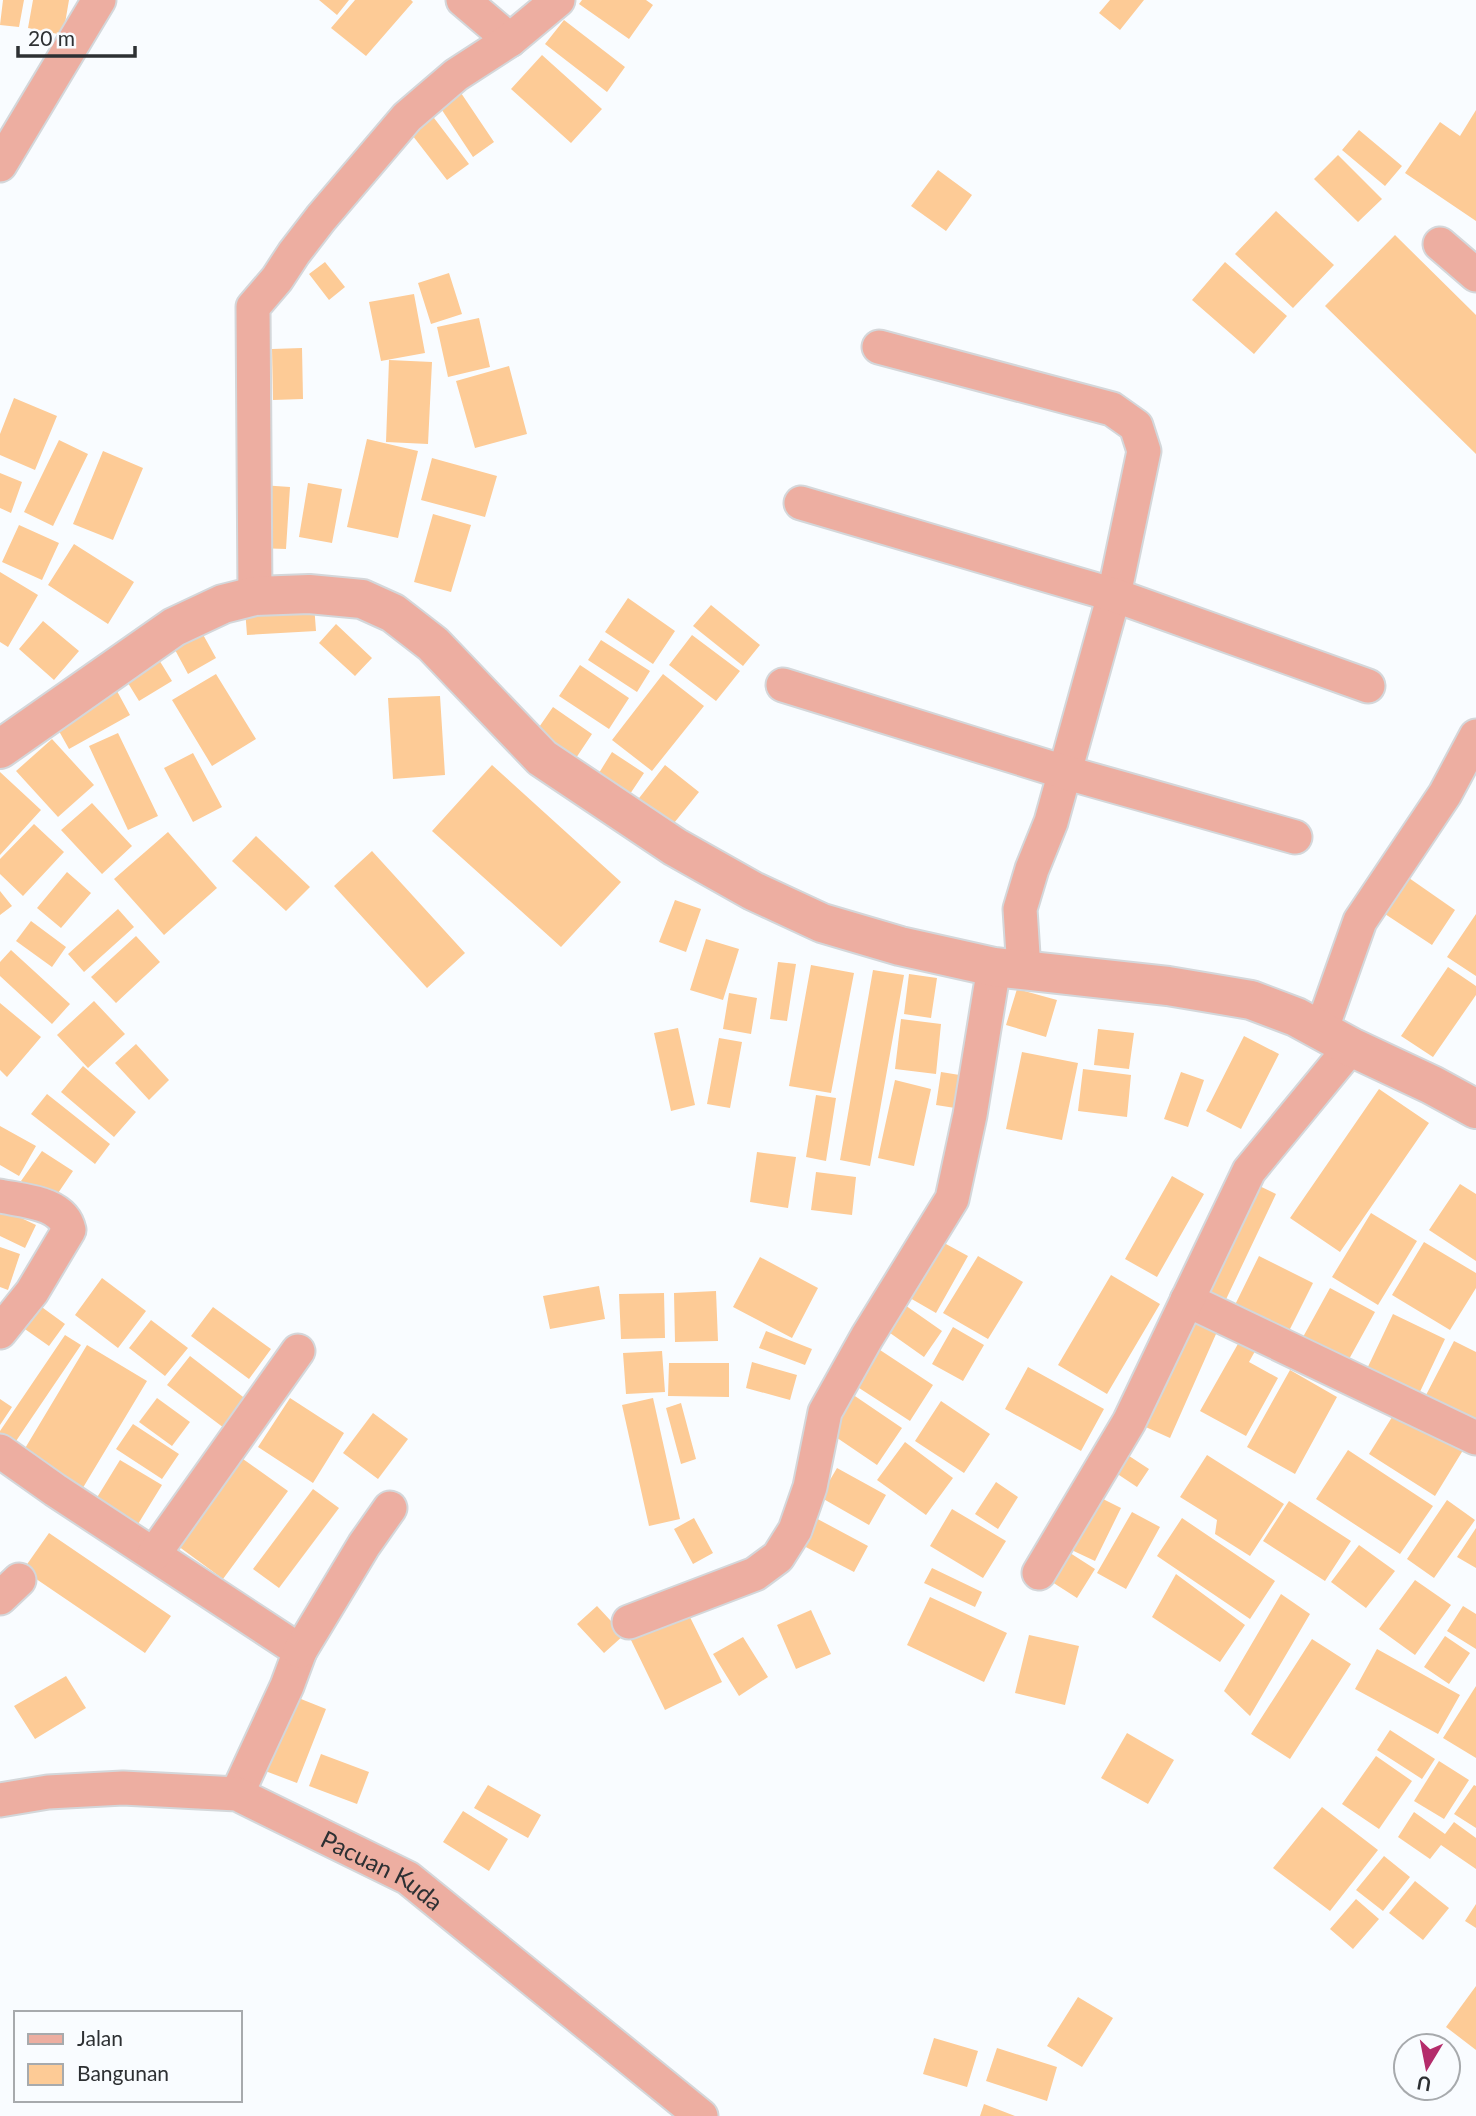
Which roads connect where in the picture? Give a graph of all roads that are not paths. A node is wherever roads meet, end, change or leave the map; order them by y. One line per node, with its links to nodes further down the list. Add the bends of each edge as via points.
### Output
1 (99, 0): 5 (street)
2 (463, 0): 4 (street)
3 (558, 0): 4 (street)
4 (510, 40): 11 (street, via 456,75 407,117 253,307)
5 (0, 165)
6 (1440, 244): 7 (street)
7 (1476, 275)
8 (880, 347): 10 (street, via 1112,409 1136,426 1144,451)
9 (801, 503): 10 (street)
10 (1114, 595): 13 (street); 16 (street)
11 (255, 596): 15 (street, via 223,604 174,627); 18 (street, via 309,594 362,599 393,613 433,644 542,758 675,847 822,923 900,946)
12 (783, 685): 16 (street)
13 (1368, 686)
14 (1476, 736): 19 (street, via 1445,794 1360,921)
15 (0, 749)
16 (1064, 772): 17 (street); 18 (street, via 1020,909)
17 (1295, 837)
18 (1009, 969): 19 (street, via 1251,1000); 30 (street, via 952,1199 825,1412 810,1487 795,1530 778,1557 755,1574)
19 (1336, 1039): 20 (street); 22 (street, via 1249,1171)
20 (1476, 1109)
21 (0, 1196): 23 (street, via 54,1209 67,1221 69,1230 32,1292)
22 (1187, 1300): 25 (street); 29 (street, via 1129,1422)
23 (0, 1332)
24 (298, 1351): 28 (street)
25 (1476, 1438)
26 (0, 1451): 28 (street)
27 (390, 1508): 31 (street)
28 (154, 1554): 31 (street)
29 (1039, 1573)
30 (629, 1622)
31 (300, 1651): 32 (street)
32 (237, 1794): 33 (street, Pacuan Kuda, via 123,1788); 34 (street, Pacuan Kuda, via 408,1878)
33 (0, 1800)
34 (701, 2116)

